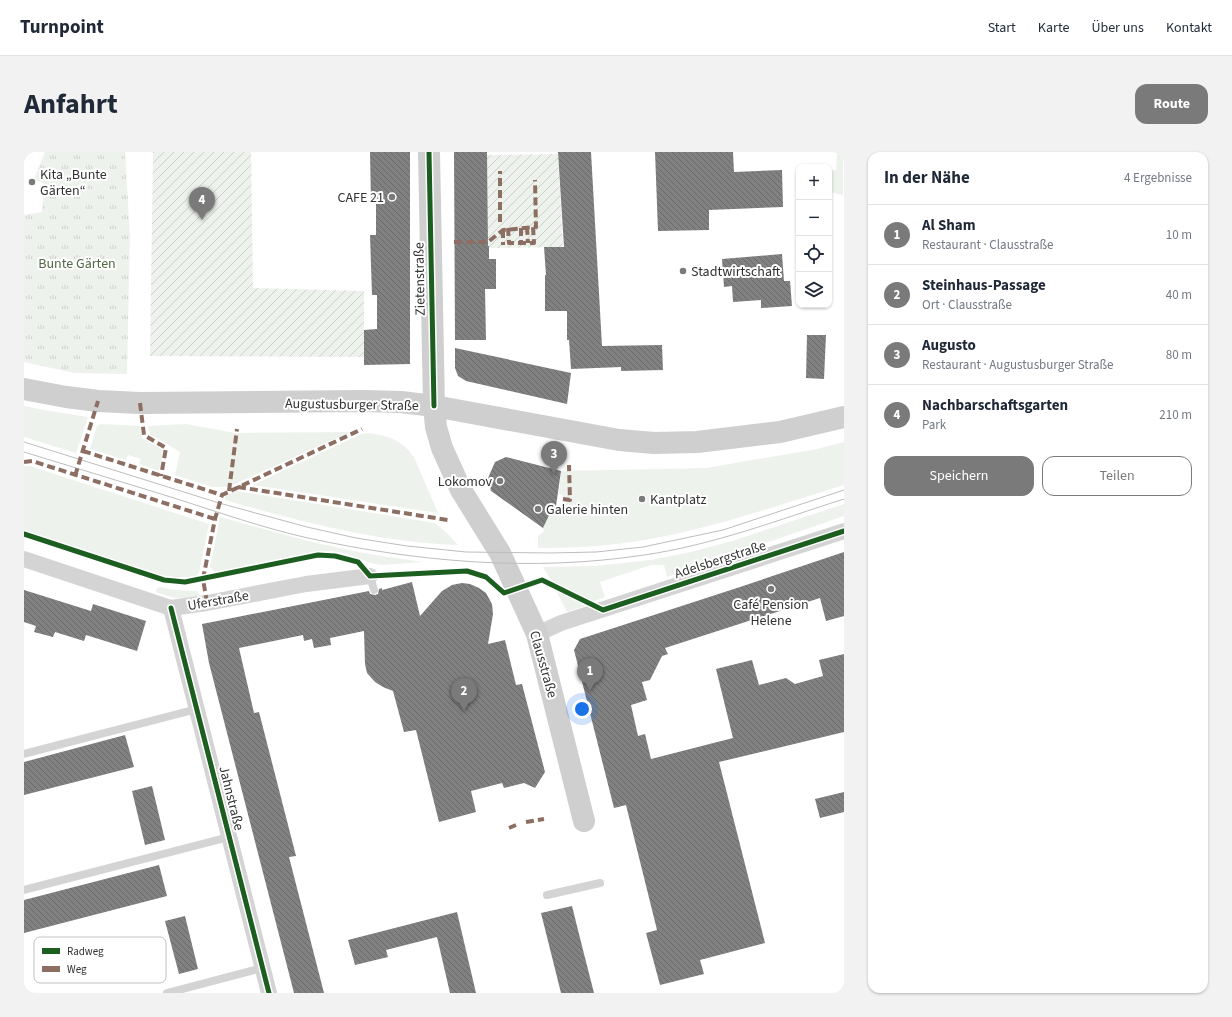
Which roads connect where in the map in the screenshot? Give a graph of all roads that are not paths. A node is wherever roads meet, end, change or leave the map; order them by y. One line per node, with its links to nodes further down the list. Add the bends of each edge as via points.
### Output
1 (429, 152): 3 (main road, Zietenstraße)
2 (24, 389): 3 (main road, Augustusburger Straße, via 66,397 129,403 363,401)
3 (434, 406): 4 (main road, Augustusburger Straße, via 619,440 654,443 697,442 780,432); 9 (main road, Clausstraße, via 442,448 461,490 500,553)
4 (844, 417)
5 (844, 531): 9 (street, Adelsbergstraße)
6 (24, 559): 8 (street, Uferstraße)
7 (372, 583): 8 (street, Uferstraße, via 306,584 207,604)
8 (171, 608): 10 (street, Jahnstraße)
9 (537, 634): 12 (main road, Clausstraße)
10 (197, 709): 11 (lane); 13 (street, Jahnstraße)
11 (24, 754)
12 (584, 821)
13 (229, 837): 15 (lane); 17 (street, Jahnstraße)
14 (600, 883): 16 (lane)
15 (24, 890)
16 (547, 895)
17 (262, 968): 18 (lane); 19 (street, Jahnstraße)
18 (167, 993)
19 (269, 993)

